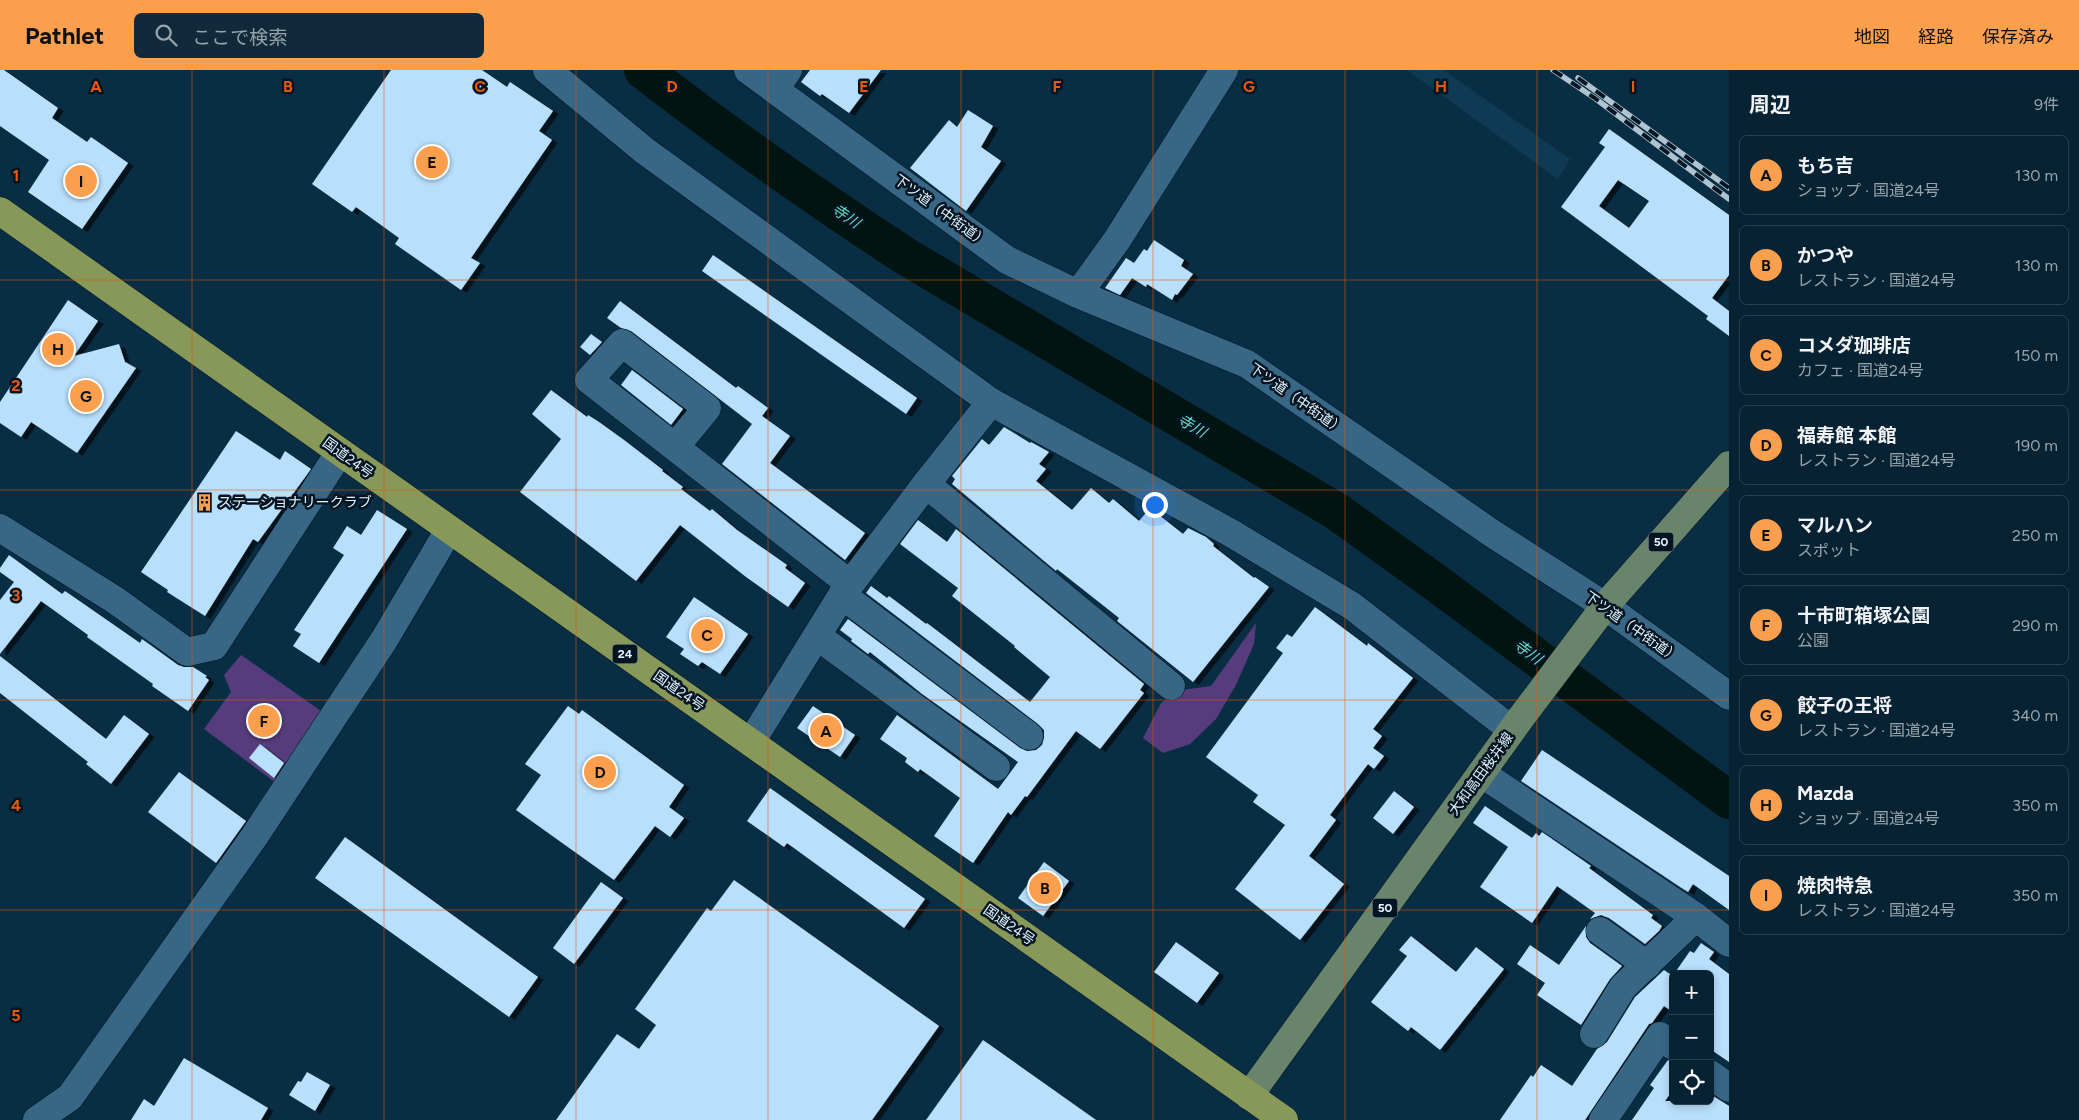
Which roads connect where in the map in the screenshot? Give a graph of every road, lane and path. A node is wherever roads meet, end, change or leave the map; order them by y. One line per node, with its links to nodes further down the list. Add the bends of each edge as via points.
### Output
1 (547, 70): 7 (street, via 645,151)
2 (748, 70): 4 (street, 下ツ道（中街道）)
3 (1224, 70): 6 (street, via 1117,240)
4 (781, 80): 6 (street, 下ツ道（中街道）, via 1007,260)
5 (0, 211): 9 (highway, 国道24号 / 24)
6 (1078, 294): 15 (street, 下ツ道（中街道）, via 1247,364)
7 (991, 402): 11 (street); 19 (street, via 1231,533 1352,606)
8 (675, 448): 14 (street)
9 (340, 452): 12 (highway, 国道24号 / 24); 13 (street, via 214,646 187,652 115,600)
10 (1729, 465): 15 (main road, 大和高田桜井線 / 50)
11 (926, 484): 14 (street); 17 (street)
12 (450, 530): 21 (highway, 国道24号 / 24); 34 (street, via 384,640 254,837 70,1097)
13 (2, 532)
14 (846, 589): 16 (street); 20 (street)
15 (1600, 613): 18 (street, 下ツ道（中街道）); 19 (main road, 大和高田桜井線 / 50)
16 (817, 636): 21 (street); 22 (street)
17 (1171, 686)
18 (1729, 696)
19 (1516, 725): 23 (main road, 大和高田桜井線 / 50)
20 (1029, 736)
21 (751, 742): 32 (highway, 国道24号 / 24)
22 (996, 767)
23 (1481, 773): 24 (street); 32 (main road, 大和高田桜井線 / 50)
24 (1696, 917): 26 (street); 27 (street)
25 (1600, 931): 27 (street)
26 (1729, 943)
27 (1647, 965): 28 (street, via 1623,987)
28 (1594, 1034)
29 (1669, 1043): 33 (street, via 1660,1036)
30 (1714, 1077): 31 (street)
31 (1729, 1088)
32 (1250, 1096): 35 (highway, 国道24号 / 24)
33 (1609, 1118)
34 (37, 1120)
35 (1284, 1120)

